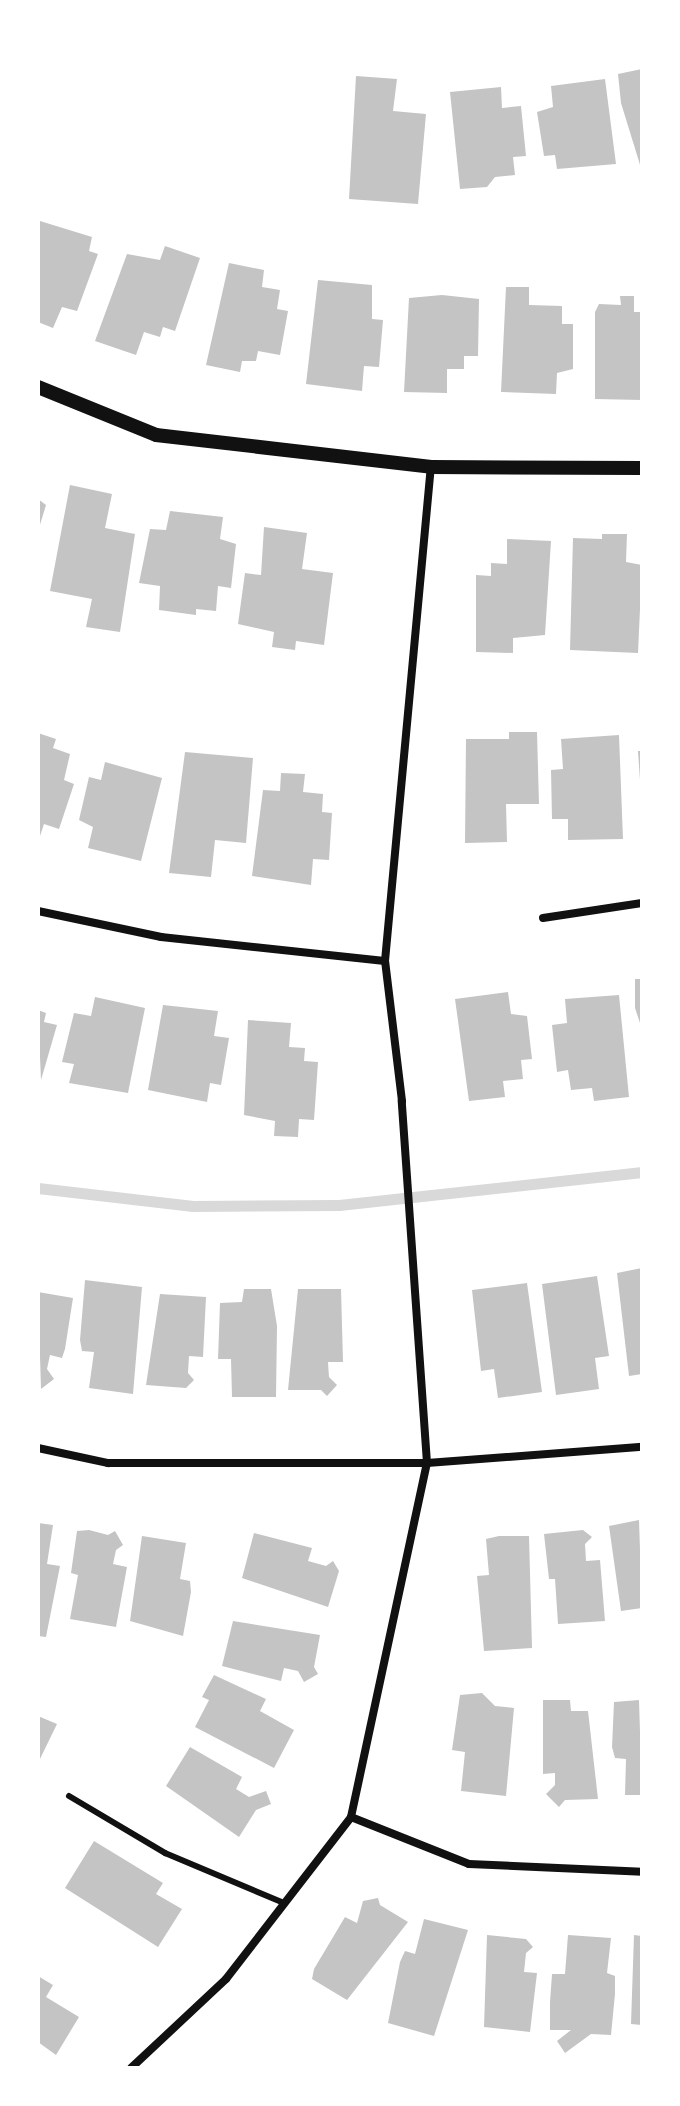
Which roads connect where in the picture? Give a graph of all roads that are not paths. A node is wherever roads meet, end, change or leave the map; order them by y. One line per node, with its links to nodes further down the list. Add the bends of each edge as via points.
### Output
1 (38, 387): 2 (street, via 156,435)
2 (431, 467): 3 (street); 7 (street)
3 (642, 468)
4 (642, 903): 6 (street)
5 (38, 911): 7 (street, via 161,937)
6 (543, 918)
7 (385, 961): 10 (street, via 402,1101)
8 (642, 1447): 10 (street)
9 (38, 1448): 10 (street, via 108,1463)
10 (427, 1463): 12 (street)
11 (69, 1796): 14 (lane, via 165,1853)
12 (351, 1817): 13 (street, via 469,1864); 14 (street)
13 (642, 1872)
14 (284, 1903): 15 (street, via 226,1979)
15 (131, 2068)

